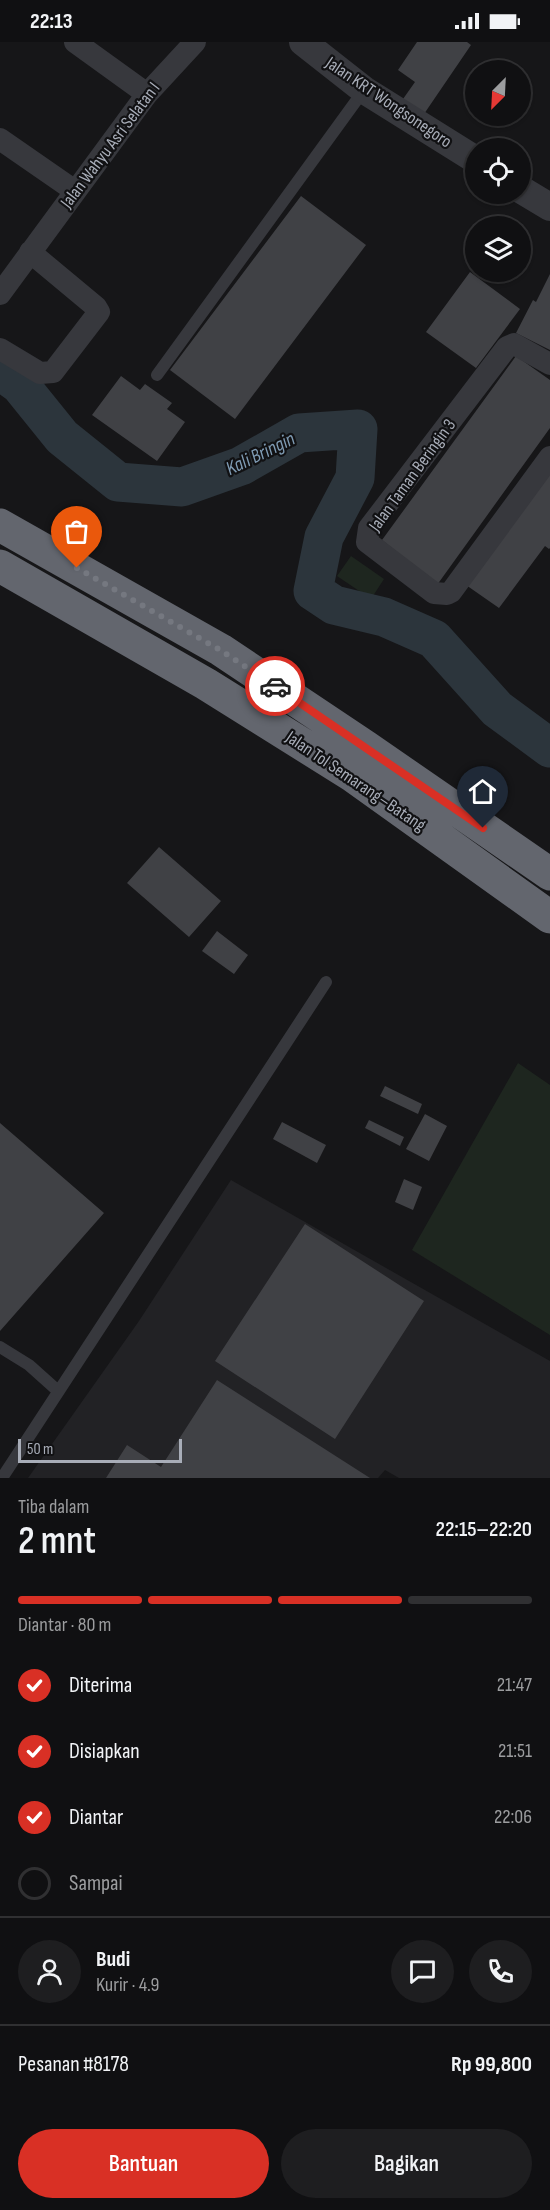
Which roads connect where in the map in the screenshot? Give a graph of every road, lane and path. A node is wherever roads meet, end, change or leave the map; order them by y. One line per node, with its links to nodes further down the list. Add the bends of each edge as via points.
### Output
1 (75, 42): 5 (street)
2 (195, 42): 5 (street, Jalan Wahyu Asri Selatan I)
3 (303, 42): 4 (street, Jalan KRT Wongsonegoro)
4 (364, 90): 7 (street, Jalan KRT Wongsonegoro); 15 (lane)
5 (147, 94): 8 (street, Jalan Wahyu Asri Selatan I)
6 (0, 140): 8 (street)
7 (465, 153)
8 (75, 191): 11 (street, Jalan Wahyu Asri Selatan I)
9 (531, 196): 10 (street)
10 (550, 207)
11 (30, 252): 12 (street, Jalan Wahyu Asri Selatan I); 13 (street, via 99,312 53,372 40,373)
12 (0, 294)
13 (0, 349)
14 (550, 363): 16 (street, Jalan Taman Beringin 3, via 514,344 507,347 369,528 367,542 434,593 447,594)
15 (157, 375)
16 (550, 457)
17 (0, 525): 19 (highway, Jalan Tol Semarang–Batang, via 220,650)
18 (0, 566): 20 (highway, Jalan Tol Semarang–Batang, via 206,684 353,776)
19 (550, 874)
20 (550, 916)
21 (326, 982): 23 (lane)
22 (0, 1347): 23 (lane, via 29,1365)
23 (58, 1391): 24 (lane)
24 (2, 1478)

